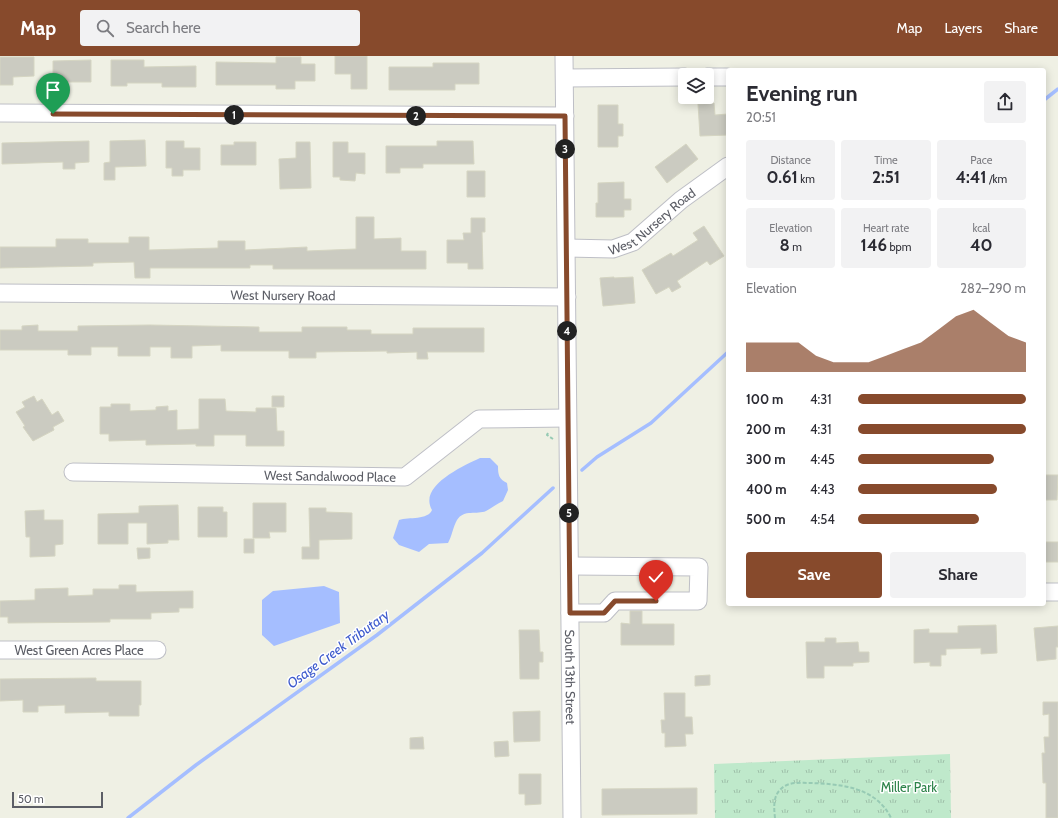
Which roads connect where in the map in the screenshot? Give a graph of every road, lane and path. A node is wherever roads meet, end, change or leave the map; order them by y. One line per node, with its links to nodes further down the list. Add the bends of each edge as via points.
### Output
1 (564, 56): 5 (street, South 13th Street)
2 (678, 77): 5 (street)
3 (714, 77): 4 (street)
4 (726, 77)
5 (564, 78): 7 (street, South 13th Street)
6 (0, 113): 7 (street)
7 (565, 116): 9 (street, South 13th Street)
8 (726, 167): 9 (street, West Nursery Road, via 681,200 633,242 613,249)
9 (566, 248): 11 (street, South 13th Street)
10 (0, 294): 11 (street, West Nursery Road)
11 (567, 297): 12 (street, South 13th Street)
12 (567, 418): 13 (street, West Sandalwood Place, via 479,419 405,477); 14 (street, South 13th Street)
13 (73, 472)
14 (570, 566): 17 (street, South 13th Street); 17 (street, via 698,567 698,601 615,601 604,613)
15 (1046, 592): 16 (street)
16 (1058, 592)
17 (570, 613): 20 (street, South 13th Street)
18 (0, 650): 19 (street, West Green Acres Place)
19 (157, 650)
20 (572, 818)
21 (775, 818): 22 (path, via 775,799 778,792 789,784 798,783 833,784 862,791 883,806)
22 (891, 818)

